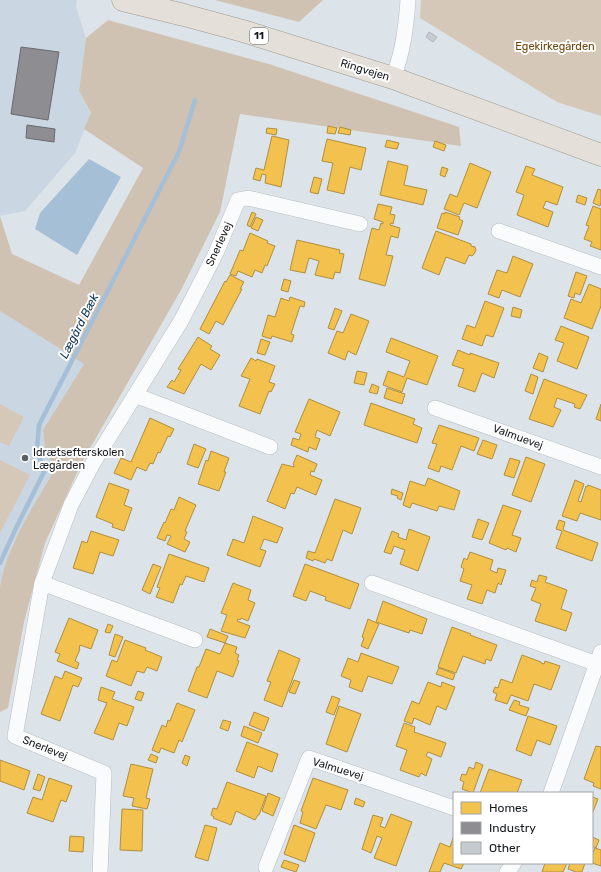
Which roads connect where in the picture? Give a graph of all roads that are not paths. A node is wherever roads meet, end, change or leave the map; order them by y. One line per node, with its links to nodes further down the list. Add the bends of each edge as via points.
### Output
1 (124, 0): 3 (main road, Ringvejen / 11, via 243,31)
2 (408, 0): 3 (street, via 406,28)
3 (393, 78): 4 (main road, Ringvejen / 11)
4 (601, 155)
5 (360, 224): 8 (street, Snerlevej, via 248,198 238,200 216,253 181,321)
6 (499, 231): 7 (street)
7 (601, 267)
8 (135, 395): 10 (street); 12 (street, Snerlevej, via 93,462 71,505)
9 (435, 408): 11 (street, Valmuevej)
10 (270, 447)
11 (601, 467)
12 (42, 583): 14 (street); 20 (street, Snerlevej, via 15,736 104,773)
13 (372, 583): 15 (street)
14 (195, 640)
15 (599, 658): 16 (street)
16 (551, 792)
17 (453, 808): 19 (street, Valmuevej, via 309,758)
18 (513, 864): 21 (street)
19 (266, 867)
20 (100, 872)
21 (507, 872)

